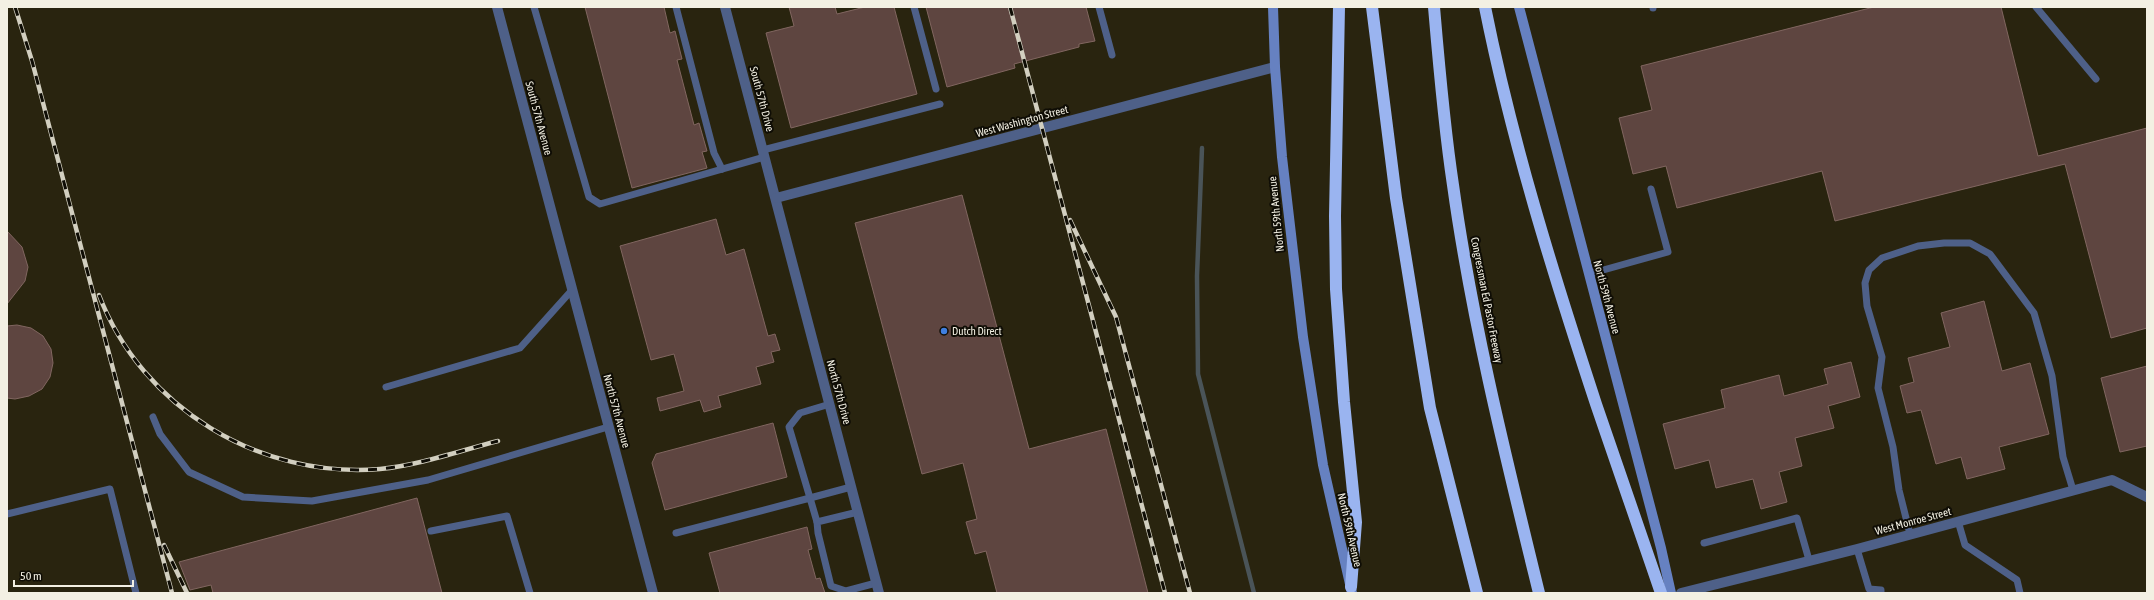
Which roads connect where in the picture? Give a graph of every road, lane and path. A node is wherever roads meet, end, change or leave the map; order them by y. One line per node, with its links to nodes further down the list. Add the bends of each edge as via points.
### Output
1 (497, 7): 23 (street, South 57th Avenue)
2 (534, 7): 20 (lane, via 589,197 600,204)
3 (676, 7): 20 (lane, via 714,153)
4 (725, 7): 19 (street, South 57th Drive)
5 (914, 7): 17 (lane)
6 (1099, 7): 14 (lane)
7 (1273, 7): 15 (main road, North 59th Avenue)
8 (1339, 7): 45 (highway, via 1336,289 1356,522)
9 (1372, 7): 50 (highway, via 1396,198 1430,408)
10 (1434, 7): 51 (highway, Congressman Ed Pastor Freeway, via 1453,185 1470,290)
11 (1485, 7): 52 (highway, via 1519,154 1562,301)
12 (1519, 7): 24 (main road, North 59th Avenue)
13 (2036, 7): 16 (lane)
14 (1112, 55)
15 (1275, 67): 22 (street, West Washington Street); 45 (main road, North 59th Avenue, via 1302,337 1323,465)
16 (2096, 79)
17 (936, 89)
18 (940, 104): 19 (lane)
19 (764, 154): 20 (lane); 22 (street, South 57th Drive)
20 (722, 169)
21 (1651, 189): 24 (lane, via 1668,252)
22 (776, 198): 27 (street, North 57th Drive)
23 (558, 236): 25 (street, North 57th Avenue)
24 (1589, 274): 53 (main road, North 59th Avenue)
25 (572, 290): 26 (lane, via 520,348); 29 (street, North 57th Avenue)
26 (386, 388)
27 (830, 404): 30 (street, North 57th Drive); 33 (lane, via 800,413 789,427)
28 (153, 417): 29 (lane, via 160,434 189,472 244,497 312,501 428,480)
29 (608, 427): 48 (street, North 57th Avenue)
30 (851, 487): 33 (lane); 34 (street, North 57th Drive)
31 (2073, 490): 32 (street, West Monroe Street, via 2112,480); 36 (street, West Monroe Street); 40 (lane, via 2063,457 2052,376 2034,313 1990,254 1970,243 1918,246 1882,258 1869,270 1865,284 1867,306 1882,357 1878,388 1894,447 1899,490)
32 (2147, 497)
33 (810, 498): 37 (lane); 39 (lane)
34 (858, 512): 37 (lane); 44 (street, North 57th Drive)
35 (7, 514): 46 (lane, via 110,488)
36 (1958, 521): 40 (street, West Monroe Street); 56 (lane, via 1965,545 2016,580)
37 (817, 522): 44 (lane, via 832,586 846,591)
38 (431, 531): 47 (lane, via 507,516)
39 (676, 533)
40 (1910, 534): 42 (street, West Monroe Street)
41 (1704, 543): 43 (lane, via 1797,518)
42 (1857, 548): 43 (street, West Monroe Street); 55 (lane, via 1869,589 1881,590)
43 (1809, 560): 54 (street, West Monroe Street)
44 (876, 583): 49 (street, North 57th Drive)
45 (1352, 590)
46 (136, 593)
47 (530, 593)
48 (653, 593)
49 (879, 593)
50 (1477, 593)
51 (1539, 593)
52 (1661, 593)
53 (1671, 593)
54 (1681, 593)
55 (1882, 593)
56 (2020, 593)

